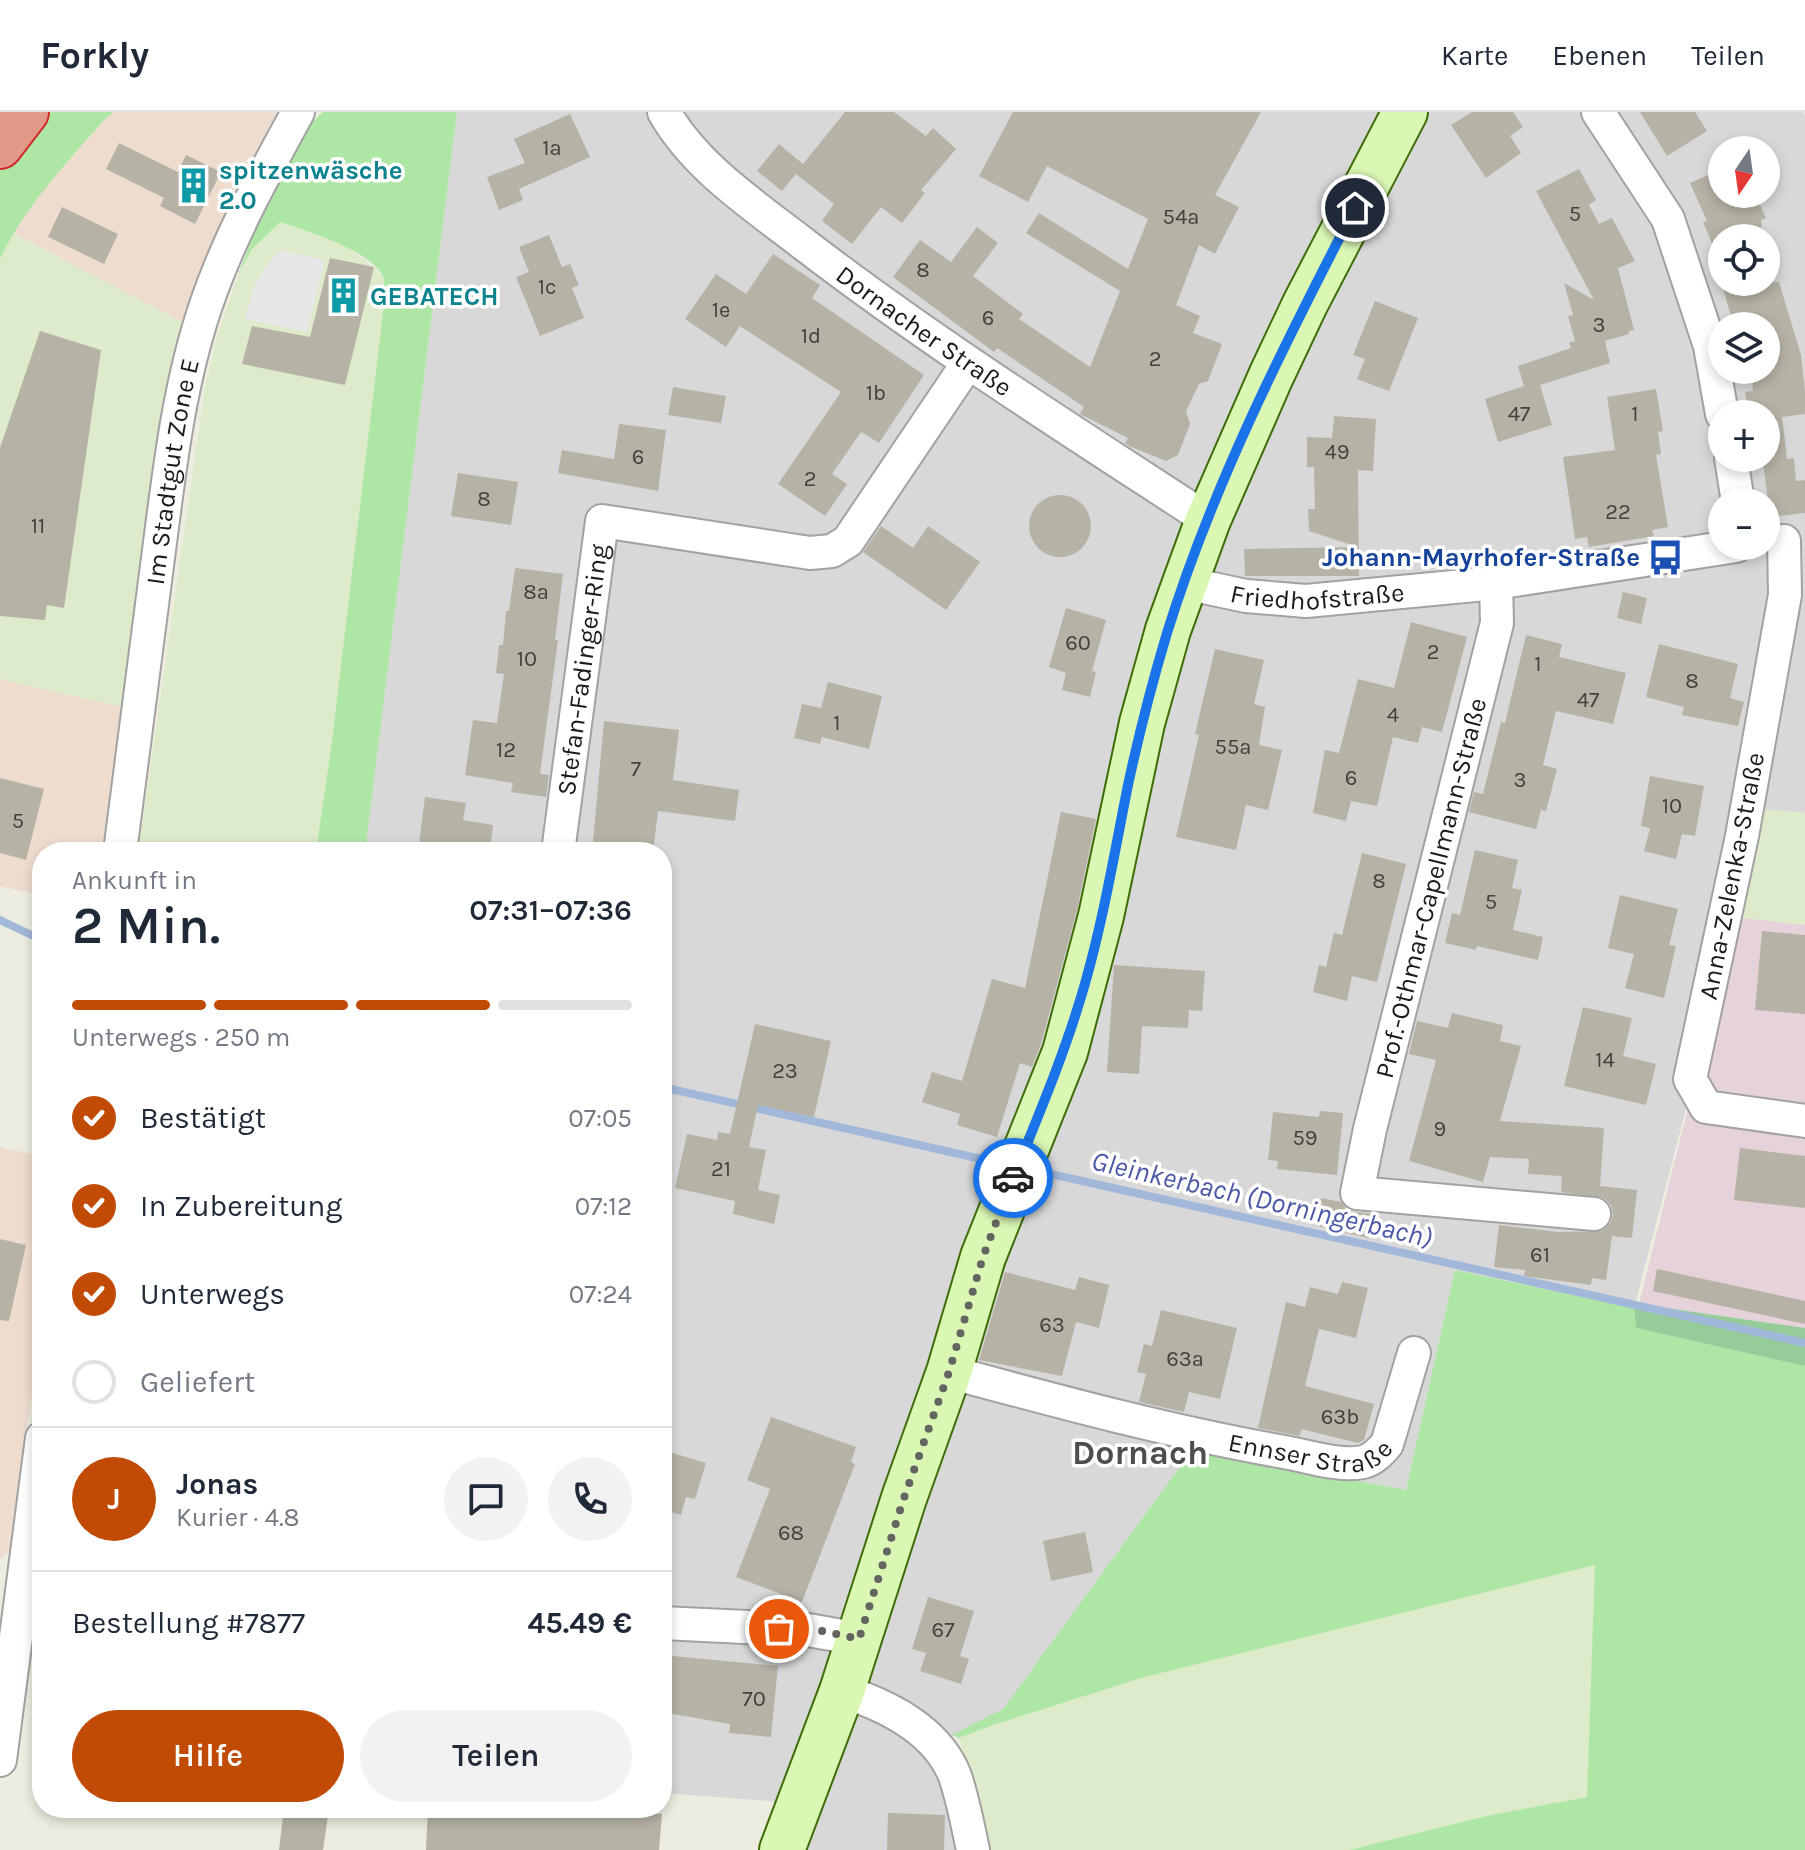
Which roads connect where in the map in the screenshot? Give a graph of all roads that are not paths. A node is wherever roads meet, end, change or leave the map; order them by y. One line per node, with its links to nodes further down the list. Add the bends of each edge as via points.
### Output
1 (26, 112): 6 (highway)
2 (298, 112): 14 (street, Im Stadtgut Zone E, via 226,249 184,383)
3 (664, 112): 7 (street, Dornacher Straße, via 683,141 755,207)
4 (1405, 112): 9 (street, via 1305,304)
5 (1598, 112): 8 (street, via 1668,219 1710,346)
6 (0, 146)
7 (968, 363): 9 (street, Dornacher Straße); 15 (street, Stefan-Fadinger-Ring, via 848,541 832,551 810,553 602,521)
8 (1720, 400)
9 (1208, 520): 12 (street)
10 (1785, 541): 16 (street, Anna-Zelenka-Straße, via 1785,595 1742,836 1690,1079 1706,1107)
11 (1708, 550): 13 (street, Friedhofstraße)
12 (1185, 583): 13 (street, Friedhofstraße, via 1306,601); 19 (street, via 1142,723 1087,977 1065,1052 969,1300)
13 (1496, 583): 17 (street, Prof.-Othmar-Capellmann-Straße, via 1497,623 1357,1193)
14 (121, 842)
15 (559, 842)
16 (1805, 1121)
17 (1594, 1214)
18 (1414, 1353): 19 (street, Ennser Straße, via 1387,1444 1362,1462 1168,1428)
19 (949, 1372): 23 (street)
20 (32, 1508): 21 (street)
21 (22, 1579): 25 (street)
22 (672, 1623): 23 (street, via 808,1630)
23 (859, 1639): 24 (street)
24 (842, 1691): 26 (street); 27 (street, via 897,1715 943,1754 954,1774)
25 (0, 1760)
26 (782, 1850)
27 (973, 1850)

